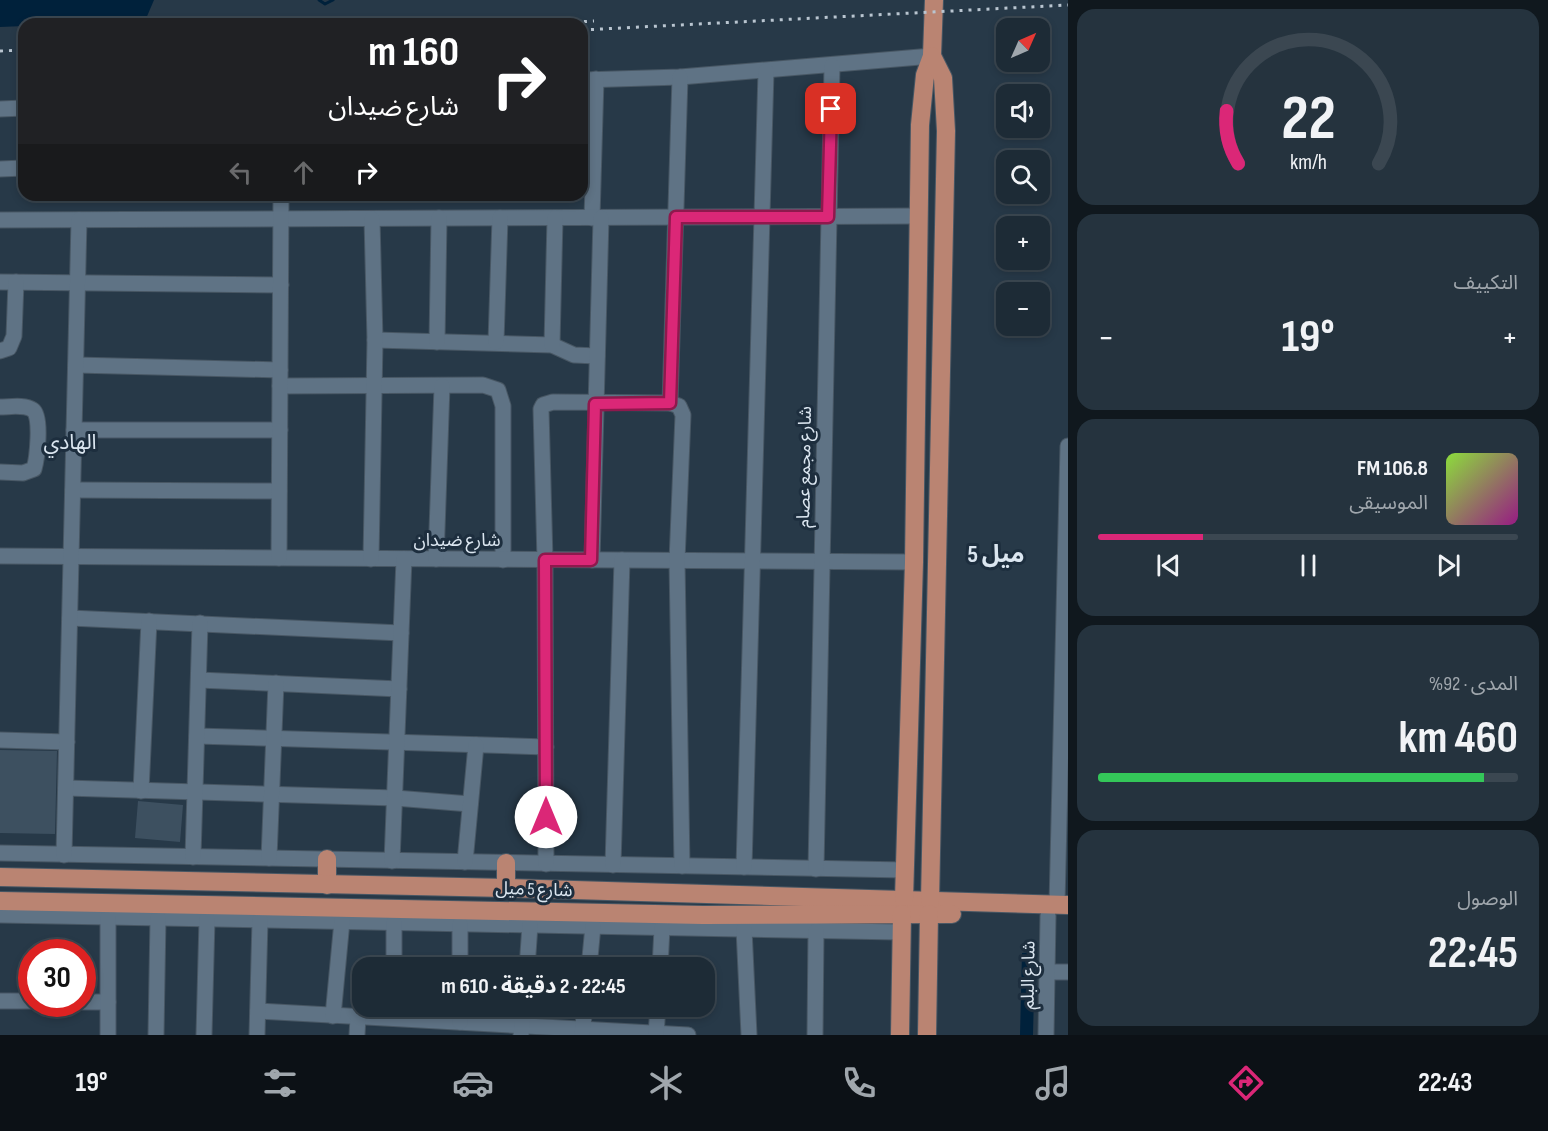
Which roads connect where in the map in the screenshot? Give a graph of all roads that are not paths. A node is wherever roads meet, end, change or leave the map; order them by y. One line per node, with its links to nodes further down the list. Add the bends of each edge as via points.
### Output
1 (934, 0): 2 (main road)
2 (932, 56): 3 (street); 13 (main road, via 921,108); 100 (main road, via 943,78 946,131)
3 (832, 66): 4 (street); 16 (street, شارع مجمع عصام)
4 (765, 71): 5 (street); 15 (street)
5 (680, 77): 6 (street); 14 (street)
6 (589, 80): 9 (street)
7 (18, 108): 8 (street)
8 (0, 109)
9 (588, 156): 20 (street)
10 (18, 168): 11 (street)
11 (0, 169)
12 (281, 201): 21 (street)
13 (918, 216): 16 (street); 62 (main road)
14 (676, 217): 15 (street); 20 (street); 39 (street)
15 (760, 217): 16 (street); 60 (street)
16 (828, 217): 61 (street, شارع مجمع عصام)
17 (439, 218): 18 (street); 22 (street); 30 (street)
18 (500, 218): 19 (street); 31 (street)
19 (555, 218): 20 (street); 32 (street)
20 (596, 218): 34 (street)
21 (281, 219): 22 (street); 24 (street); 28 (street)
22 (372, 219): 29 (street)
23 (0, 220): 24 (street)
24 (79, 220): 27 (street)
25 (0, 282): 26 (street)
26 (16, 282): 27 (street); 33 (street, via 14,336 9,348)
27 (78, 284): 28 (street); 35 (street)
28 (281, 285): 36 (street)
29 (375, 340): 30 (street); 37 (street)
30 (437, 342): 31 (street)
31 (496, 342): 32 (street)
32 (552, 345): 34 (street, via 574,355)
33 (0, 351)
34 (597, 356): 40 (street)
35 (76, 365): 36 (street); 42 (street)
36 (280, 378): 37 (street); 43 (street)
37 (374, 386): 38 (street); 52 (street)
38 (442, 386): 54 (street); 55 (street, via 491,386 503,398)
39 (670, 403): 40 (street); 59 (street, via 679,406 683,415)
40 (595, 404): 56 (street, via 548,402 541,409); 57 (street)
41 (0, 407): 45 (street, via 31,408 38,421 34,469 23,473)
42 (74, 430): 43 (street); 46 (street)
43 (280, 430): 47 (street)
44 (1068, 446): 48 (street, شارع البلم)
45 (0, 472)
46 (73, 490): 47 (street); 50 (street)
47 (279, 491): 51 (street)
48 (1067, 512): 63 (street, شارع البلم)
49 (0, 556): 50 (street, شارع ضيدان)
50 (71, 557): 51 (street, شارع ضيدان); 64 (street)
51 (279, 558): 52 (street, شارع ضيدان)
52 (371, 559): 53 (street, شارع ضيدان)
53 (404, 559): 54 (street, شارع ضيدان); 67 (street)
54 (436, 559): 55 (street, شارع ضيدان)
55 (502, 560): 56 (street, شارع ضيدان)
56 (545, 560): 57 (street, شارع ضيدان); 78 (street)
57 (591, 560): 58 (street, شارع ضيدان)
58 (622, 560): 59 (street, شارع ضيدان); 95 (street)
59 (677, 561): 60 (street, شارع ضيدان); 96 (street)
60 (753, 561): 61 (street, شارع ضيدان); 97 (street)
61 (822, 561): 62 (street, شارع ضيدان); 98 (street, شارع مجمع عصام)
62 (914, 562): 99 (main road)
63 (1066, 578): 71 (street, شارع البلم)
64 (70, 618): 65 (street); 75 (street)
65 (149, 621): 66 (street); 80 (street)
66 (200, 623): 67 (street); 68 (street)
67 (400, 633): 70 (street)
68 (199, 680): 69 (street); 72 (street)
69 (276, 683): 70 (street); 73 (street)
70 (399, 689): 76 (street)
71 (1065, 700): 85 (street, شارع البلم)
72 (197, 736): 73 (street); 81 (street)
73 (274, 738): 76 (street); 82 (street)
74 (0, 740): 75 (street)
75 (67, 742): 79 (street)
76 (397, 742): 77 (street); 83 (street)
77 (476, 745): 78 (street); 84 (street)
78 (546, 747): 94 (street)
79 (66, 788): 80 (street); 87 (street)
80 (141, 791): 81 (street)
81 (195, 792): 82 (street); 88 (street)
82 (271, 795): 83 (street); 89 (street)
83 (395, 798): 84 (street); 91 (street)
84 (470, 804): 92 (street)
85 (1064, 822): 110 (street, شارع البلم)
86 (0, 853): 87 (street)
87 (64, 855): 88 (street)
88 (192, 857): 89 (street)
89 (268, 858): 90 (street)
90 (327, 859): 91 (street); 102 (main road)
91 (392, 861): 92 (street)
92 (465, 862): 93 (street)
93 (506, 863): 94 (street); 103 (main road)
94 (546, 864): 95 (street)
95 (613, 865): 96 (street)
96 (682, 866): 97 (street)
97 (744, 867): 98 (street)
98 (816, 868): 99 (street)
99 (905, 872): 106 (main road, via 898,888); 107 (main road)
100 (930, 874): 108 (main road); 109 (main road, via 938,890)
101 (0, 877): 102 (main road, شارع 5 ميل)
102 (327, 885): 103 (main road, شارع 5 ميل)
103 (506, 888): 104 (main road, شارع 5 ميل)
104 (705, 895): 106 (main road, شارع 5 ميل); 113 (main road)
105 (0, 901): 111 (main road, شارع 5 ميل)
106 (875, 906): 107 (main road, شارع 5 ميل); 113 (main road, شارع 5 ميل); 126 (main road)
107 (903, 906): 108 (main road, شارع 5 ميل); 126 (main road)
108 (929, 907): 109 (main road, شارع 5 ميل); 127 (main road)
109 (962, 908): 110 (main road, شارع 5 ميل); 127 (main road, via 942,923)
110 (1060, 910): 133 (street, شارع البلم)
111 (312, 914): 117 (street); 118 (street); 119 (main road, شارع 5 ميل)
112 (0, 915): 114 (street)
113 (703, 915): 119 (main road, شارع 5 ميل)
114 (108, 917): 115 (street); 138 (street)
115 (159, 918): 116 (street); 154 (street)
116 (207, 919): 117 (street); 155 (street)
117 (260, 920): 139 (street)
118 (342, 921): 120 (street); 140 (street)
119 (524, 921): 121 (street); 122 (street); 130 (street)
120 (394, 922): 121 (street); 128 (street)
121 (460, 924): 129 (street)
122 (593, 926): 123 (street); 131 (street)
123 (662, 928): 124 (street); 132 (street)
124 (744, 929): 125 (street); 159 (street)
125 (816, 931): 126 (street); 160 (street)
126 (900, 938): 161 (main road)
127 (928, 948): 162 (main road)
128 (394, 957)
129 (460, 957)
130 (526, 957)
131 (590, 957)
132 (661, 957)
133 (1048, 972): 134 (street); 163 (street, شارع البلم)
134 (1068, 972)
135 (0, 1001): 136 (street)
136 (18, 1001)
137 (96, 1002): 138 (street)
138 (108, 1002): 153 (street)
139 (258, 1011): 140 (street); 156 (street)
140 (333, 1016): 141 (street)
141 (352, 1017)
142 (358, 1017): 157 (street)
143 (401, 1017): 148 (street)
144 (460, 1017): 147 (street)
145 (584, 1017): 151 (street)
146 (657, 1017): 152 (street)
147 (460, 1022): 148 (street); 149 (street)
148 (420, 1028)
149 (481, 1029): 150 (street)
150 (522, 1030): 151 (street)
151 (582, 1032): 152 (street)
152 (656, 1034): 158 (street)
153 (108, 1035)
154 (156, 1035)
155 (204, 1035)
156 (257, 1035)
157 (357, 1035)
158 (688, 1035)
159 (749, 1035)
160 (815, 1035)
161 (900, 1035)
162 (927, 1035)
163 (1046, 1035)

